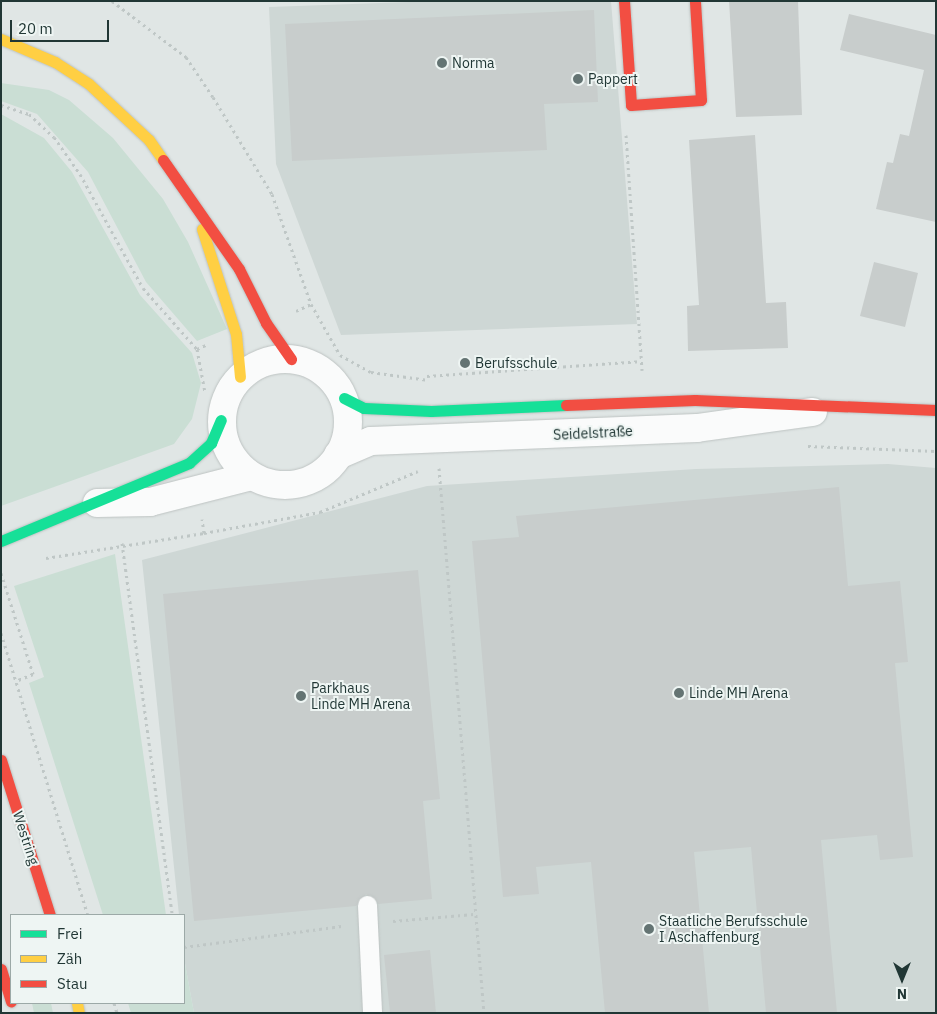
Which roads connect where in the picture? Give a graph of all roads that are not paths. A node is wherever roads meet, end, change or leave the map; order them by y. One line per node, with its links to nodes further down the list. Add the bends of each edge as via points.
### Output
1 (624, 1): 2 (main road, via 631,105 701,100)
2 (695, 1)
3 (1, 39): 5 (main road)
4 (1, 55): 5 (main road)
5 (55, 62): 6 (main road, via 132,122 174,172)
6 (195, 206): 7 (main road, via 239,269 266,323); 8 (main road, via 236,334)
7 (291, 359): 8 (street, via 273,360); 9 (street, via 320,369)
8 (240, 377): 12 (street, via 227,397)
9 (344, 398): 10 (main road, Seidelstraße, via 364,408 431,411 649,402); 13 (street, via 348,423)
10 (849, 407): 11 (main road, Seidelstraße); 13 (street, Seidelstraße, via 698,428 370,441)
11 (936, 410)
12 (222, 420): 14 (street, via 232,457); 15 (main road, via 212,443 189,463)
13 (338, 455): 14 (street, via 328,468 296,484 276,484)
14 (251, 476): 15 (street, via 150,502)
15 (97, 502): 16 (main road)
16 (1, 541)
17 (1, 760): 18 (main road, Westring)
18 (50, 914)
19 (368, 914): 22 (lane)
20 (1, 969): 21 (main road)
21 (10, 999)
22 (372, 1013)

